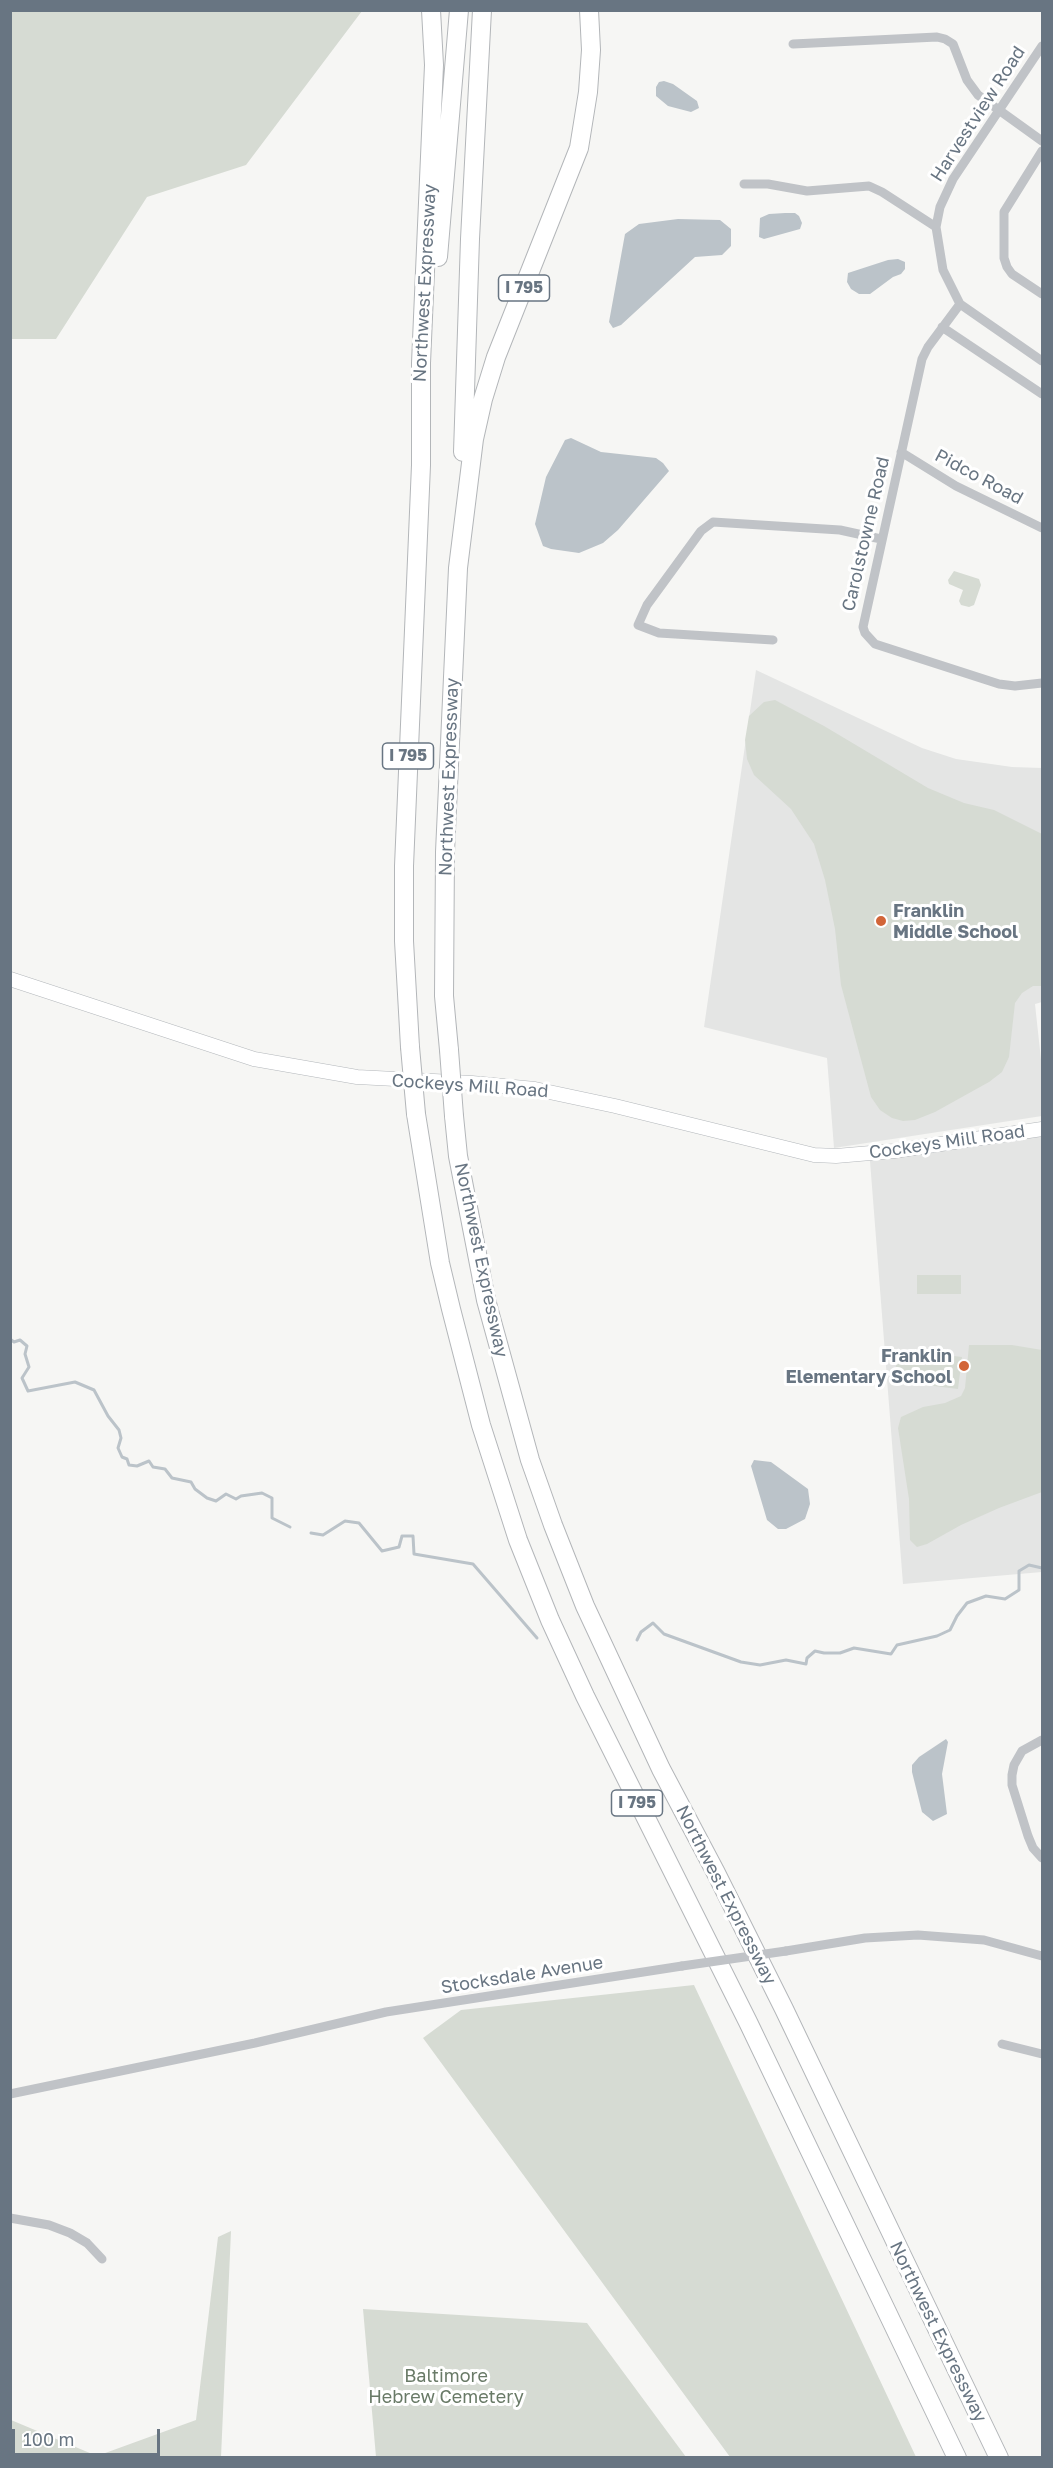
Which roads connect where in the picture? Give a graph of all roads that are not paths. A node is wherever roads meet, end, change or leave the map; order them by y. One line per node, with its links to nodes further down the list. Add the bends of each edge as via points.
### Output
1 (431, 10): 18 (highway, Northwest Expressway / I 795, via 435,65 421,363)
2 (459, 10): 18 (highway)
3 (482, 10): 21 (highway)
4 (589, 10): 21 (highway, Northwest Expressway / I 795, via 588,92 579,148 483,399 474,439)
5 (793, 44): 7 (street, via 945,39 958,53 971,88)
6 (1042, 46): 7 (street, Harvestview Road)
7 (999, 110): 8 (street); 11 (street, Harvestview Road, via 945,194)
8 (1042, 141)
9 (1042, 152): 12 (street, via 1004,212 1004,258 1012,274)
10 (744, 184): 11 (street, via 807,191 869,186)
11 (936, 227): 13 (street, Harvestview Road, via 943,270)
12 (1042, 294)
13 (960, 304): 14 (street, Carolstowne Road); 15 (street)
14 (942, 327): 16 (street); 17 (street, Carolstowne Road, via 921,359)
15 (1042, 361)
16 (1042, 394)
17 (901, 452): 19 (street, Pidco Road, via 956,486); 20 (street, Carolstowne Road)
18 (421, 465): 34 (highway, Northwest Expressway / I 795, bridge, via 404,866 410,1047 416,1114 440,1263 481,1425 526,1560 585,1696 748,2022)
19 (1042, 528)
20 (881, 539): 22 (street, via 840,530 713,522 701,531 646,605 638,625 659,633); 23 (street, Carolstowne Road, via 863,620 865,633 875,644 999,684)
21 (458, 568): 35 (highway, Northwest Expressway / I 795, bridge, via 445,852 444,996 458,1156 486,1300 530,1460 585,1606 661,1769 784,2009)
22 (773, 640)
23 (1042, 683)
24 (10, 979): 25 (street, Cockeys Mill Road, via 254,1059 357,1077 538,1090 814,1155 894,1151)
25 (1042, 1129)
26 (1042, 1740): 27 (street, via 1022,1751 1012,1775 1028,1836)
27 (1042, 1858)
28 (1042, 1956): 31 (street, Stocksdale Avenue, bridge, via 984,1940 918,1935 865,1938 386,2012)
29 (1002, 2044): 30 (street)
30 (1042, 2054)
31 (10, 2094)
32 (10, 2218): 33 (street, via 70,2233)
33 (102, 2259)
34 (957, 2457)
35 (999, 2457)

